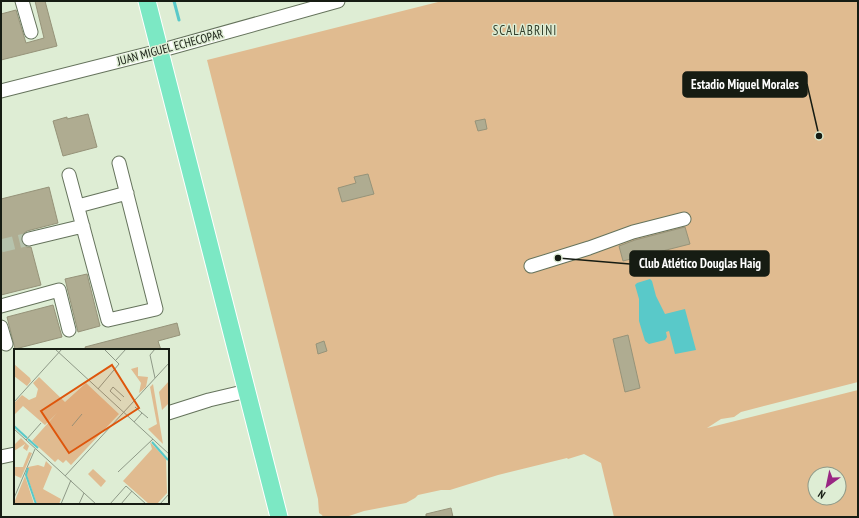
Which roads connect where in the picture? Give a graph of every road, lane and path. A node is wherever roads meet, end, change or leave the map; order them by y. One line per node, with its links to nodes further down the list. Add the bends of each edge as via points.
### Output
1 (22, 1): 4 (street)
2 (147, 1): 5 (main road)
3 (338, 1): 5 (street, JUAN MIGUEL ECHECOPAR)
4 (31, 32)
5 (159, 51): 6 (street, JUAN MIGUEL ECHECOPAR); 19 (main road)
6 (1, 92)
7 (119, 163): 9 (street)
8 (70, 175): 10 (street)
9 (127, 193): 10 (street); 12 (street, via 156,309 108,320)
10 (78, 206): 12 (street)
11 (684, 219): 14 (street, via 633,232)
12 (83, 226): 13 (street)
13 (29, 239)
14 (531, 266)
15 (1, 306): 17 (street, via 59,290)
16 (1, 326): 18 (street)
17 (69, 330)
18 (6, 344)
19 (247, 391): 20 (street); 23 (main road)
20 (169, 413)
21 (14, 454): 22 (street)
22 (1, 457)
23 (279, 517)

